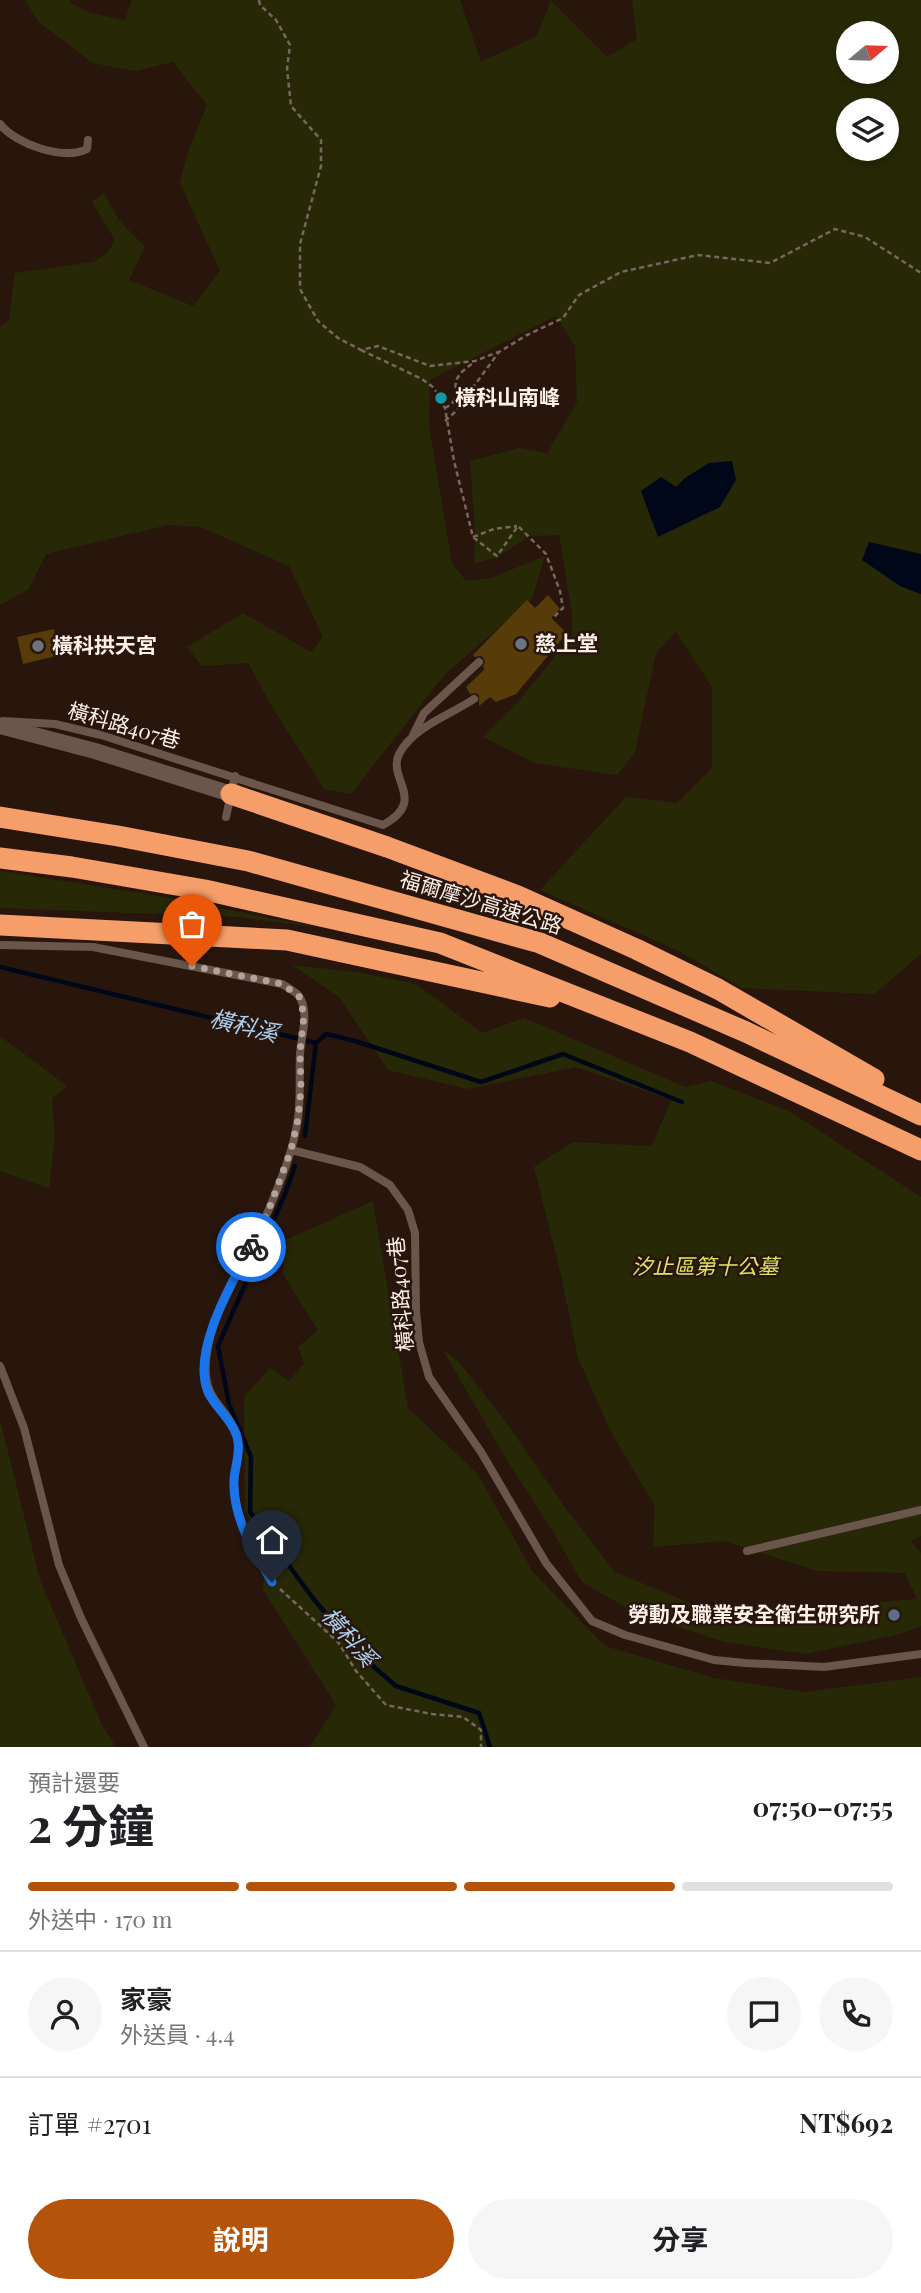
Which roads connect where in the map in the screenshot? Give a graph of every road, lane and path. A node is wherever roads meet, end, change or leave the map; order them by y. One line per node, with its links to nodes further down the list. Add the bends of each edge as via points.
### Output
1 (259, 0): 5 (path, via 290,45 286,69 291,106 321,140 321,166 300,244 300,289 318,321)
2 (0, 124): 3 (lane, via 6,133 42,149 80,152 87,149)
3 (88, 140)
4 (921, 273): 6 (path, via 865,237 835,229 771,263 698,255 621,271 579,295 563,317)
5 (361, 350): 7 (path, via 378,346 430,366); 8 (path, via 422,379)
6 (499, 352): 7 (path); 9 (path)
7 (475, 361): 8 (path, via 456,378 457,394)
8 (445, 408): 9 (path)
9 (446, 421): 11 (path)
10 (518, 526): 11 (path); 11 (path, via 497,556); 12 (path, via 546,554 560,591 563,608)
11 (473, 537)
12 (552, 619)
13 (479, 662): 16 (lane, via 424,713)
14 (474, 699): 16 (lane)
15 (0, 723): 17 (street)
16 (412, 738): 17 (lane, via 398,756 403,808 383,825)
17 (233, 785): 19 (lane); 26 (highway, via 505,891 636,949 718,989)
18 (0, 817): 27 (highway, 福爾摩沙高速公路, via 248,861 540,943 746,1032)
19 (226, 817)
20 (0, 858): 25 (highway, via 205,890 440,943)
21 (0, 925): 25 (highway, via 287,940)
22 (197, 945): 24 (lane)
23 (0, 946): 24 (lane, via 93,947)
24 (192, 966): 28 (lane, via 282,984 299,996 304,1027 300,1099)
25 (614, 1010): 29 (highway)
26 (921, 1106)
27 (921, 1115)
28 (291, 1150): 33 (lane, via 269,1209 210,1335 205,1371 208,1391 239,1443 236,1507 248,1542); 34 (lane, 橫科路407巷, via 360,1167 390,1185 408,1210 415,1233 419,1342 429,1377 481,1452 546,1563 592,1621 714,1660 824,1667)
29 (921, 1150)
30 (0, 1366): 35 (lane, via 24,1428 59,1566)
31 (921, 1510): 32 (lane)
32 (747, 1550)
33 (272, 1582): 36 (path, via 338,1642 356,1671 387,1705 463,1717 481,1730)
34 (921, 1654)
35 (144, 1747)
36 (481, 1747)

